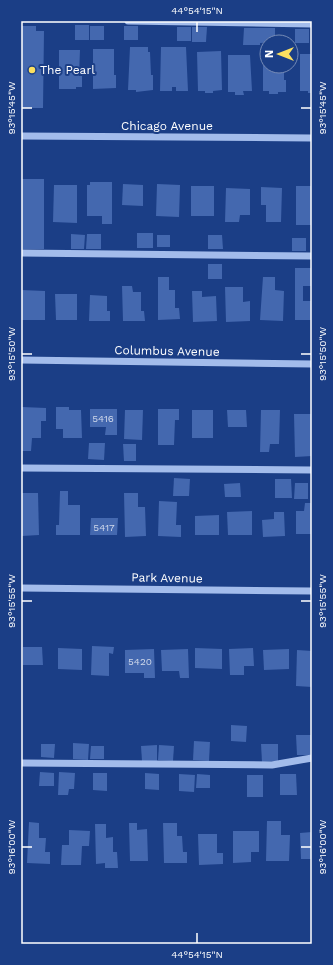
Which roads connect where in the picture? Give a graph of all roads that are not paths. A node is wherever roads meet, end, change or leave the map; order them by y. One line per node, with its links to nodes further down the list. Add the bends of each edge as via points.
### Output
1 (128, 21): 2 (street)
2 (312, 24)
3 (21, 136): 4 (street, Chicago Avenue)
4 (312, 138)
5 (21, 253): 6 (street)
6 (312, 256)
7 (21, 360): 8 (street, Columbus Avenue)
8 (312, 364)
9 (21, 468): 10 (street)
10 (312, 470)
11 (21, 588): 12 (street, Park Avenue)
12 (312, 591)
13 (312, 758): 14 (street, via 272,765)
14 (21, 763)

